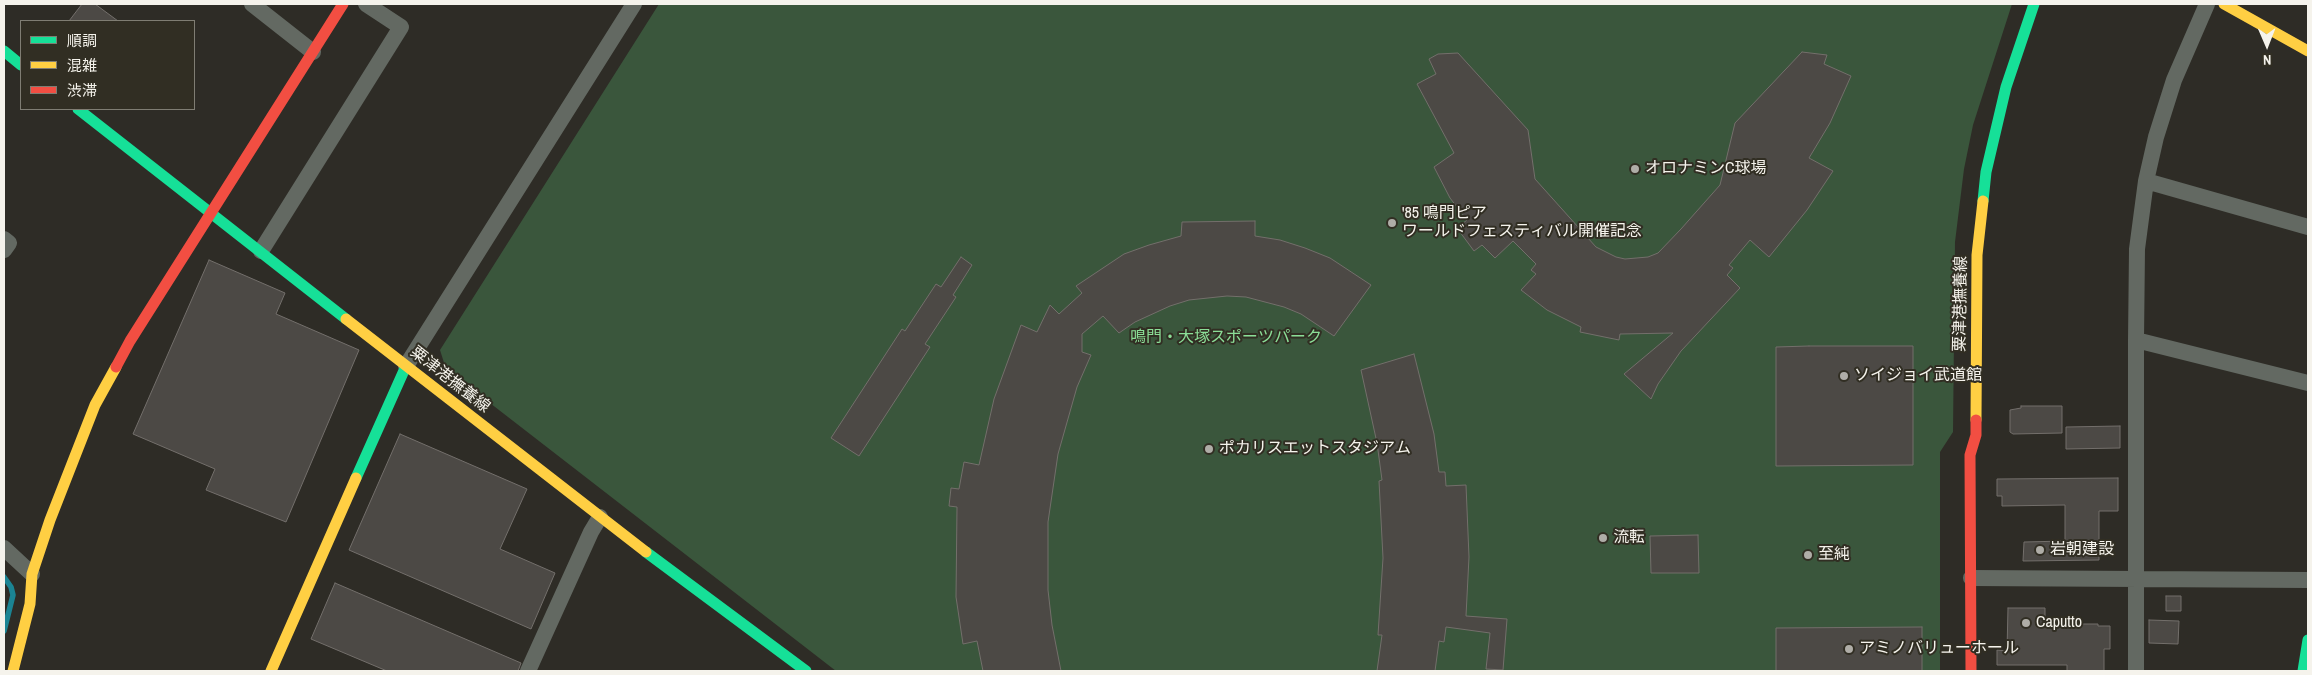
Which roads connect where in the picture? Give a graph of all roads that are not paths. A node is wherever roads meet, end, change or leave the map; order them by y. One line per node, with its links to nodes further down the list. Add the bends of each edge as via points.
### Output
1 (252, 4): 10 (street)
2 (343, 4): 10 (main road)
3 (366, 4): 18 (street, via 401,28)
4 (2034, 4): 25 (main road, 粟津港撫養線, via 2006,87 1986,172 1981,214 1977,264 1976,435 1970,456)
5 (2207, 4): 13 (street, via 2174,80)
6 (2224, 4): 9 (main road)
7 (627, 6): 20 (street)
8 (4, 51): 11 (main road)
9 (2308, 51)
10 (313, 52): 14 (main road)
11 (20, 64)
12 (79, 110): 14 (main road, 粟津港撫養線)
13 (2146, 181): 15 (street); 19 (street, via 2137,249)
14 (212, 213): 18 (main road, 粟津港撫養線); 24 (main road, via 130,341 95,405)
15 (2308, 227)
16 (4, 239): 17 (street, via 9,242)
17 (4, 250)
18 (261, 251): 20 (main road, 粟津港撫養線)
19 (2136, 340): 21 (street); 26 (street)
20 (406, 366): 22 (main road, 粟津港撫養線); 30 (main road)
21 (2308, 384)
22 (600, 517): 31 (street, via 590,532); 32 (main road, 粟津港撫養線)
23 (4, 548): 24 (street)
24 (32, 574): 29 (main road, via 30,604)
25 (1971, 578): 26 (street); 33 (main road, 粟津港撫養線)
26 (2136, 579): 27 (street); 34 (street)
27 (2308, 580)
28 (2308, 640): 35 (main road)
29 (14, 671)
30 (271, 671)
31 (528, 671)
32 (806, 671)
33 (1971, 671)
34 (2136, 671)
35 (2303, 671)

